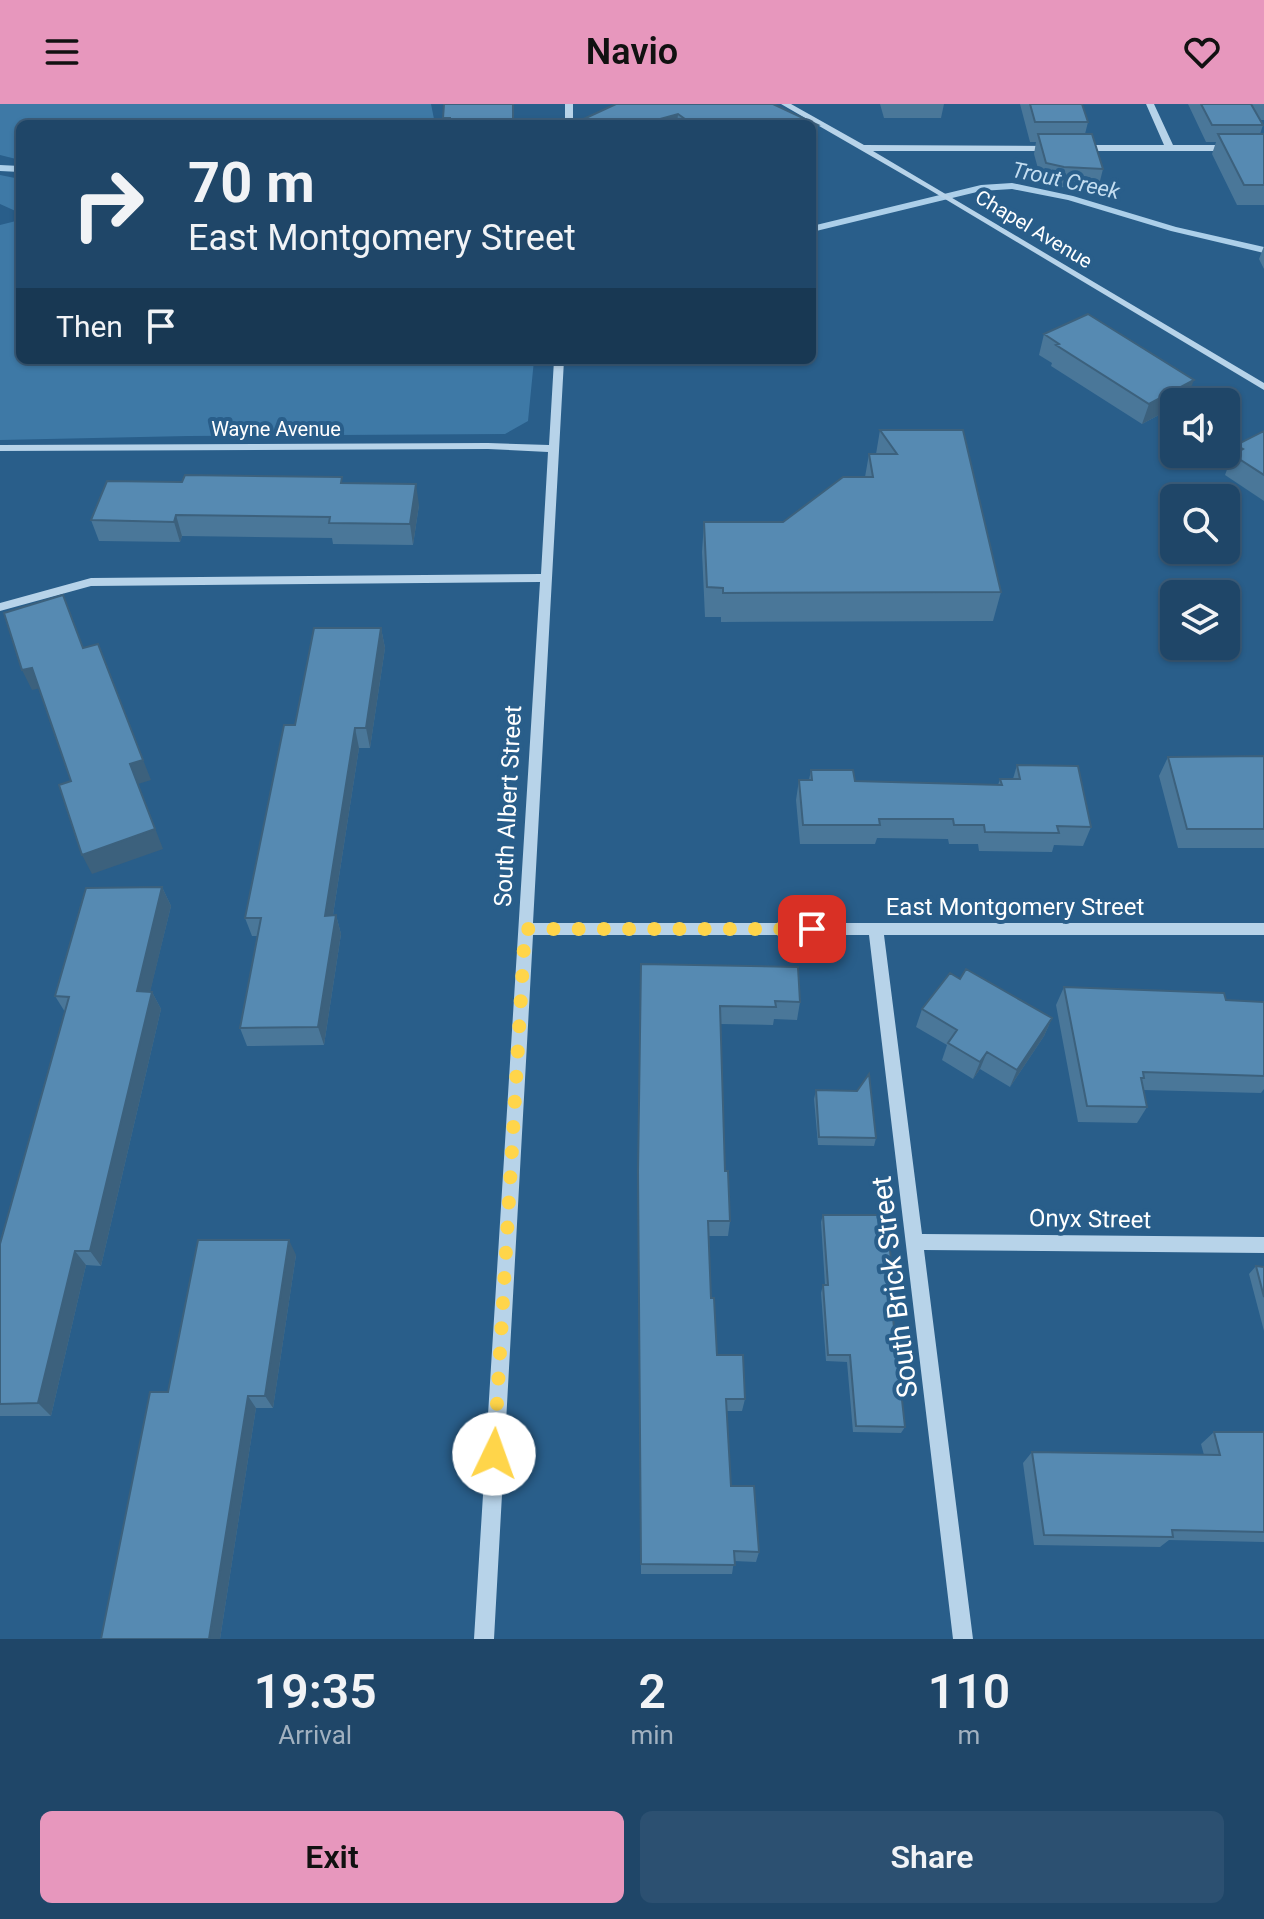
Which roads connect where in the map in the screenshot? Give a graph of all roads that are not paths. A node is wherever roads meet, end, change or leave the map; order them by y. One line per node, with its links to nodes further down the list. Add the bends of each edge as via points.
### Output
1 (785, 104): 3 (street, Chapel Avenue)
2 (1150, 104): 6 (street)
3 (813, 120)
4 (816, 121): 5 (street, Chapel Avenue)
5 (863, 148): 6 (street); 9 (street, Chapel Avenue)
6 (1170, 148): 7 (street)
7 (1264, 148)
8 (559, 364): 11 (street, South Albert Street)
9 (1264, 387)
10 (0, 448): 11 (street, Wayne Avenue)
11 (553, 449): 12 (street, South Albert Street)
12 (546, 578): 13 (street, via 91,582); 14 (street, South Albert Street)
13 (0, 607)
14 (525, 929): 15 (street, East Montgomery Street); 19 (street, South Albert Street)
15 (876, 929): 16 (street, East Montgomery Street); 17 (street, South Brick Street)
16 (1264, 929)
17 (915, 1242): 18 (street, Onyx Street); 20 (street, South Brick Street)
18 (1264, 1245)
19 (484, 1639)
20 (963, 1639)

